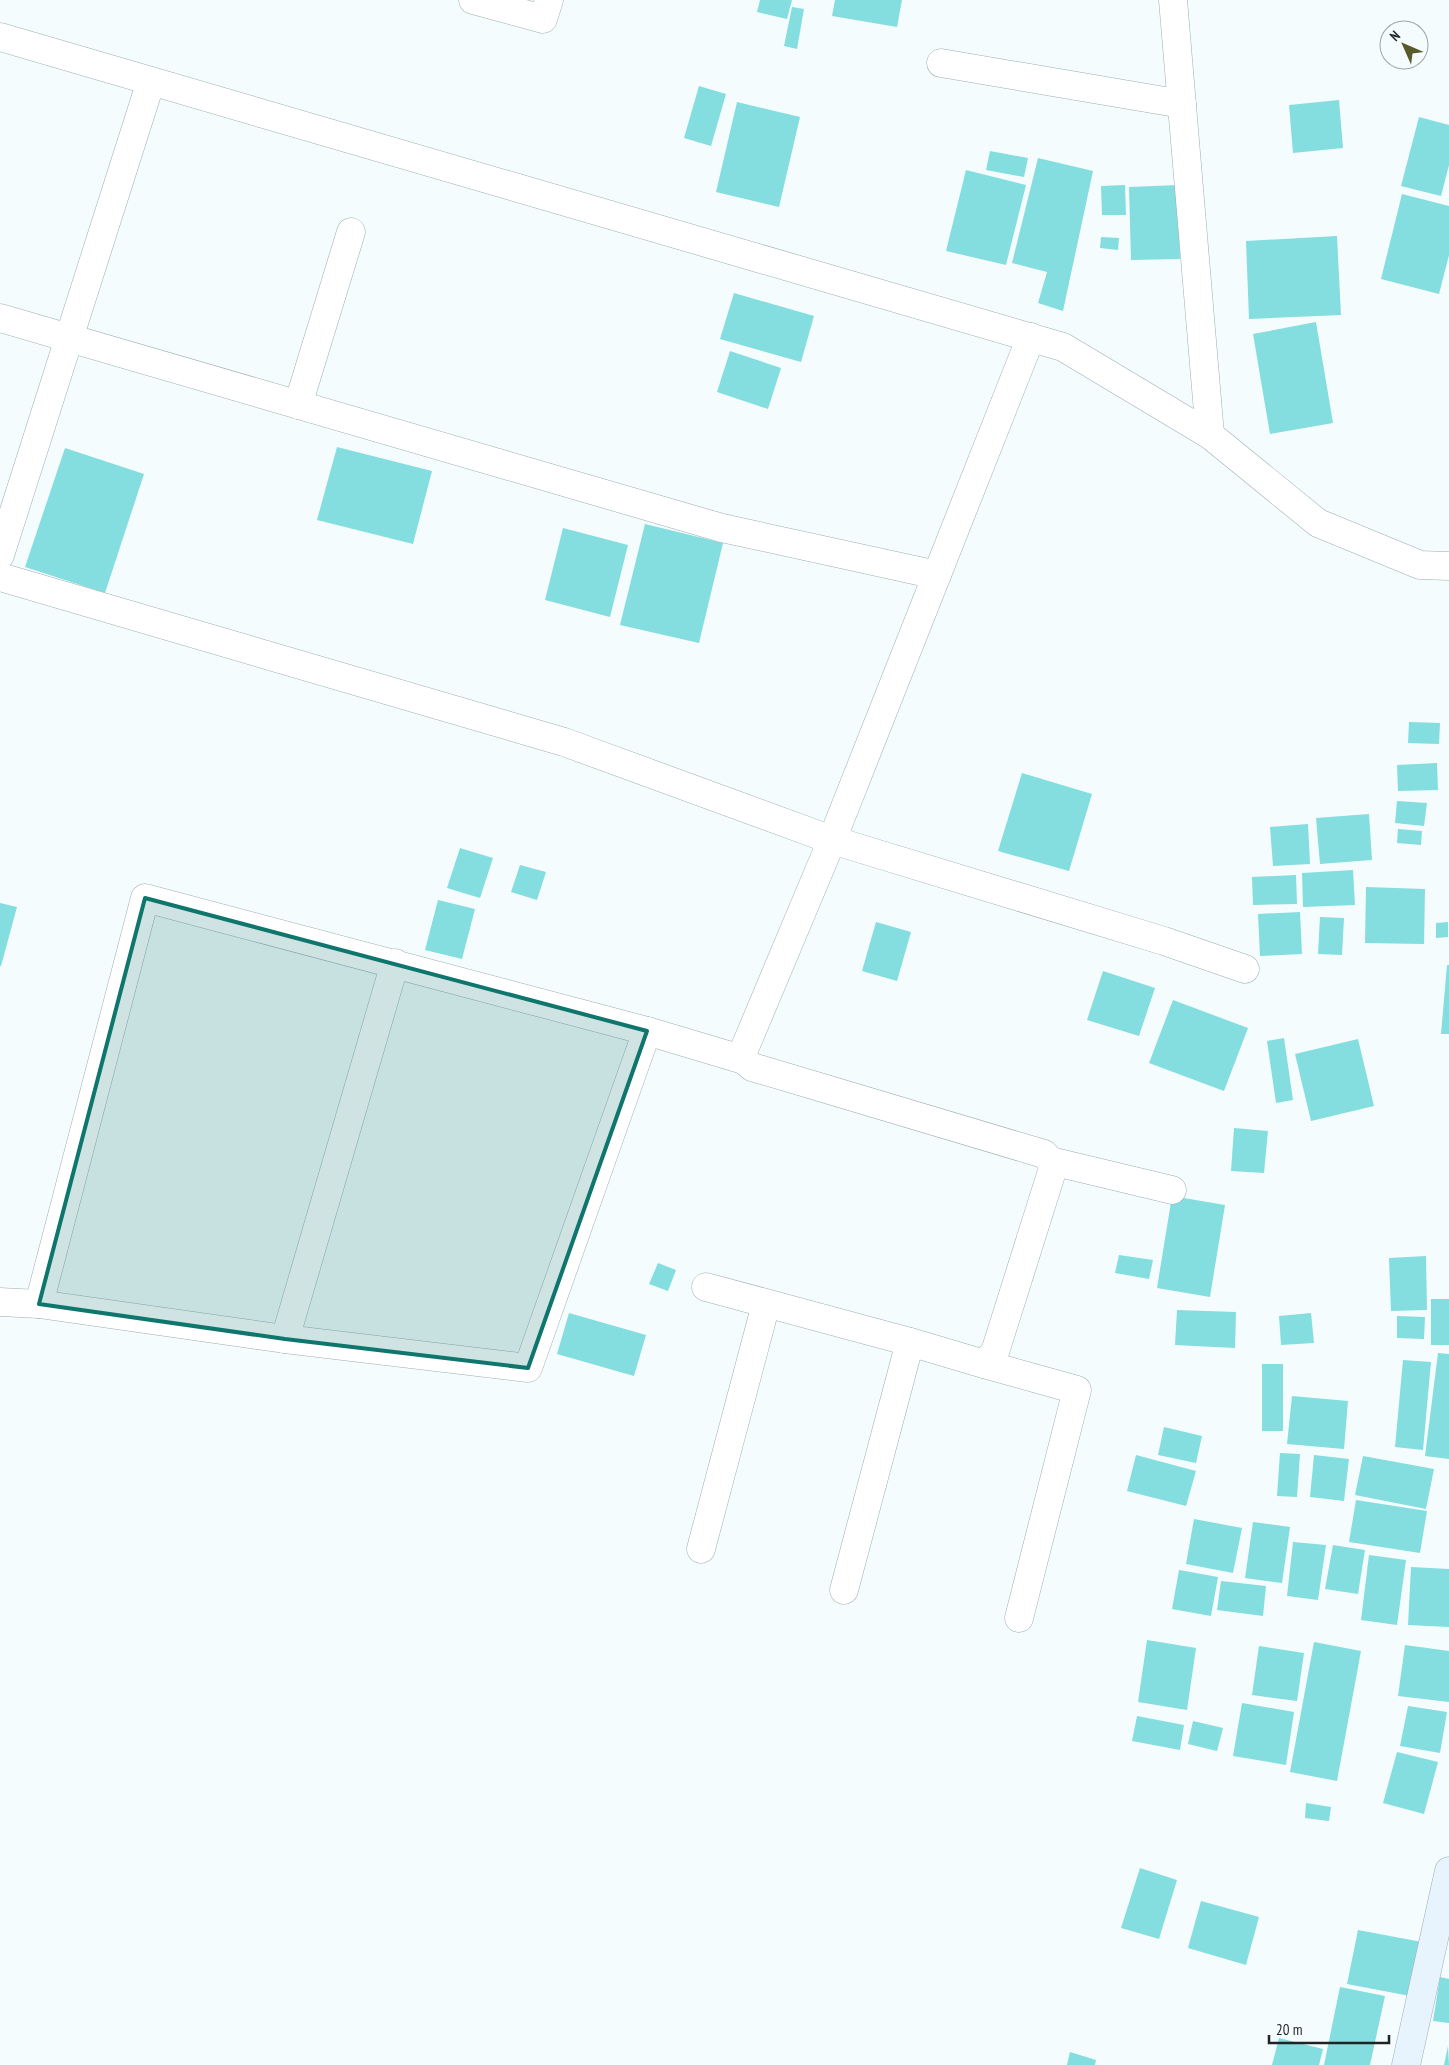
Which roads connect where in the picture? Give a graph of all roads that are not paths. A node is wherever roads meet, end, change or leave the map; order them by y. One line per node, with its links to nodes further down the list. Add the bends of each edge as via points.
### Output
1 (473, 0): 2 (street, via 544,19)
2 (549, 0)
3 (1173, 0): 7 (street)
4 (0, 37): 6 (street)
5 (941, 63): 7 (street)
6 (151, 81): 10 (street); 11 (street)
7 (1182, 104): 13 (street)
8 (351, 232): 12 (street)
9 (0, 318): 11 (street)
10 (1031, 337): 13 (street, via 1063,347); 16 (street)
11 (70, 338): 12 (street); 14 (street)
12 (298, 405): 16 (street, via 722,528)
13 (1210, 435): 15 (street, via 1318,524 1420,565)
14 (0, 555)
15 (1449, 566)
16 (937, 574): 18 (street)
17 (0, 577): 18 (street, via 564,742)
18 (832, 840): 20 (street, via 1164,941); 22 (street, via 743,1052)
19 (395, 963): 21 (street); 27 (street, via 145,898); 29 (street)
20 (1245, 969)
21 (647, 1030): 22 (street); 29 (street, via 528,1368)
22 (744, 1060): 23 (street, via 752,1067 1044,1154)
23 (1051, 1161): 24 (street); 31 (street, via 1053,1168 995,1352)
24 (1172, 1190)
25 (706, 1287): 28 (street)
26 (0, 1302): 27 (street)
27 (39, 1304): 29 (street)
28 (766, 1304): 30 (street); 32 (street)
29 (286, 1339)
30 (910, 1342): 31 (street); 33 (street)
31 (984, 1364): 34 (street, via 1077,1390)
32 (701, 1548)
33 (844, 1590)
34 (1019, 1618)
35 (1449, 1871): 36 (street)
36 (1406, 2065)

